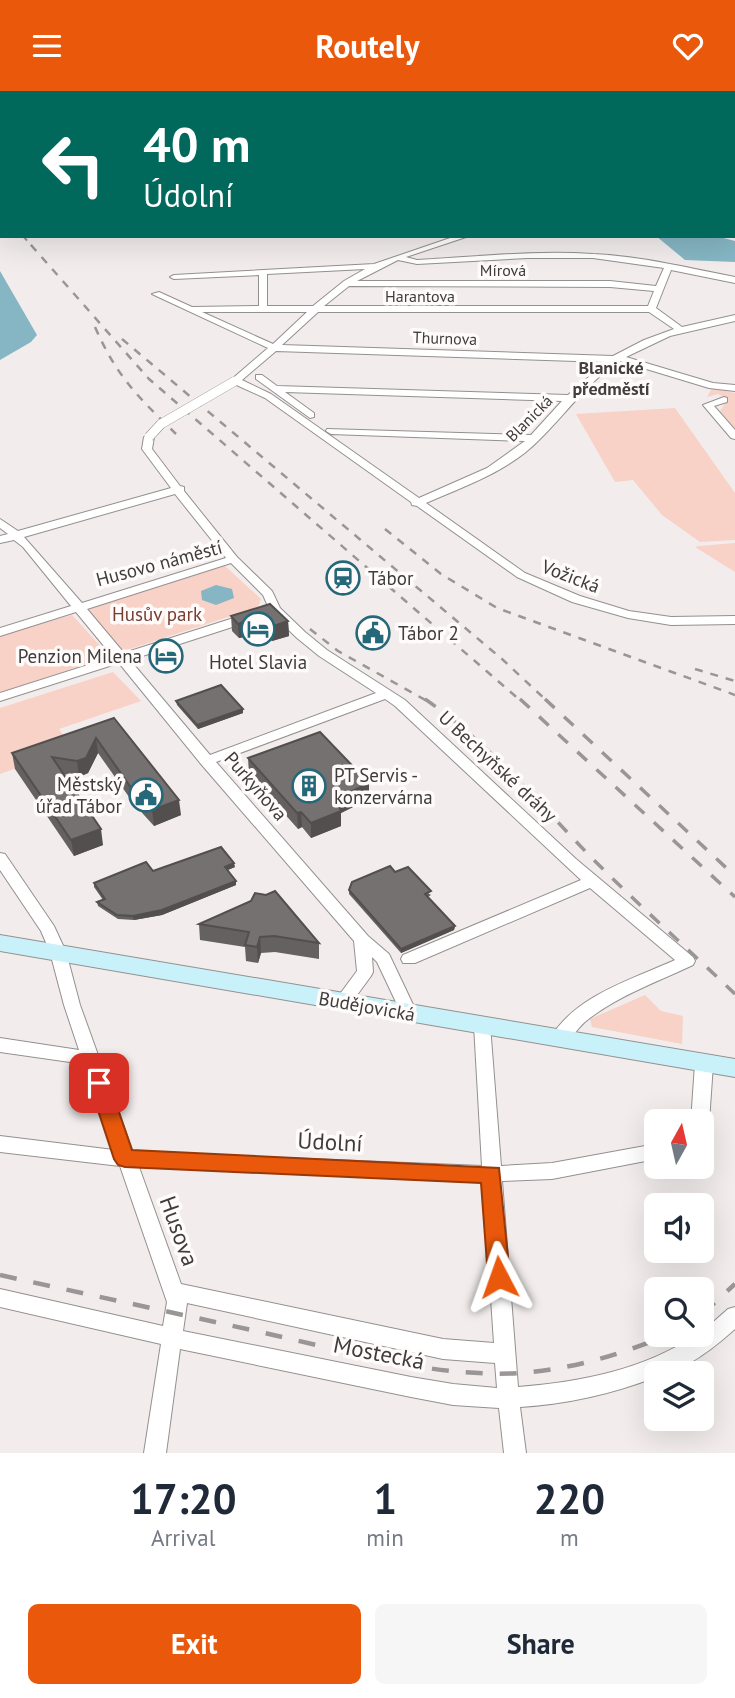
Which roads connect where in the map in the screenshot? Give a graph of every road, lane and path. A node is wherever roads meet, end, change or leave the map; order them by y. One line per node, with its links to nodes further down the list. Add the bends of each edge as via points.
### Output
1 (459, 238): 2 (street)
2 (401, 258): 3 (street); 4 (street, via 417,262 592,256)
3 (376, 267): 5 (street); 8 (street)
4 (668, 268): 7 (street); 9 (street)
5 (262, 271): 6 (street); 13 (street)
6 (174, 277)
7 (735, 280)
8 (348, 283): 9 (street, Mírová, via 610,283); 14 (street)
9 (659, 289): 12 (street)
10 (156, 294): 11 (street)
11 (189, 309): 13 (street, Harantova); 17 (street)
12 (651, 309): 14 (street, Harantova); 16 (street)
13 (263, 310): 14 (street, Harantova)
14 (313, 310): 17 (street)
15 (735, 318): 16 (street, Blanická)
16 (681, 330): 18 (street, Blanická, via 643,342)
17 (275, 348): 18 (street, Thurnova); 20 (street)
18 (615, 358): 21 (street, via 712,386); 23 (street, Blanická)
19 (259, 377): 22 (street)
20 (235, 381): 25 (street); 28 (street, bridge, via 161,424 149,437 148,449 154,460)
21 (735, 387)
22 (277, 389): 23 (street); 25 (street)
23 (570, 398): 27 (street, Blanická)
24 (724, 400): 26 (street, via 708,405)
25 (326, 432): 27 (street); 29 (street, Vožická)
26 (735, 436)
27 (536, 438): 29 (street, Blanická, via 511,458)
28 (180, 489): 31 (street); 33 (street)
29 (416, 503): 36 (street, Vožická, via 504,565 568,596 656,619)
30 (0, 522): 31 (street)
31 (13, 536): 32 (street); 34 (street, via 27,545)
32 (0, 540)
33 (233, 559): 34 (street, Husovo náměstí); 35 (street, Husovo náměstí, via 268,594)
34 (78, 606): 37 (street, Husovo náměstí); 38 (street, Husovo náměstí)
35 (275, 610): 38 (street); 39 (street, U Bechyňské dráhy, via 323,653)
36 (735, 620)
37 (0, 632)
38 (120, 658): 40 (street); 41 (street, Purkyňova)
39 (387, 694): 41 (street); 43 (street, U Bechyňské dráhy)
40 (0, 697)
41 (206, 761): 44 (street, Purkyňova)
42 (0, 858): 46 (street, Husova)
43 (592, 881): 47 (street); 51 (street, U Bechyňské dráhy, via 687,961 578,1017)
44 (362, 940): 48 (street, via 366,972); 49 (street, Purkyňova, via 383,958)
45 (0, 943): 46 (main road, Budějovická)
46 (58, 952): 48 (main road, Budějovická); 53 (street, Husova)
47 (410, 960)
48 (343, 1002): 49 (main road, Budějovická)
49 (409, 1013): 50 (main road, Budějovická)
50 (482, 1025): 51 (main road, Budějovická); 60 (street)
51 (559, 1039): 54 (main road, Budějovická)
52 (0, 1045): 53 (street)
53 (90, 1058): 59 (street, Husova)
54 (704, 1064): 55 (main road, Budějovická); 56 (street)
55 (735, 1068)
56 (701, 1109)
57 (0, 1144): 59 (street, Údolní)
58 (644, 1153): 60 (street, Údolní, via 552,1171)
59 (125, 1159): 60 (street, Údolní); 61 (street, Husova)
60 (491, 1174): 65 (street)
61 (173, 1291): 64 (street, Husova, via 177,1302); 65 (street, via 443,1349)
62 (0, 1298): 64 (street, Mostecká)
63 (735, 1316): 66 (street, Mostecká, via 669,1363 600,1387)
64 (172, 1336): 66 (street, Mostecká, via 422,1389); 67 (street, Husova)
65 (505, 1355): 66 (street)
66 (508, 1398): 68 (street)
67 (155, 1453)
68 (515, 1453)

